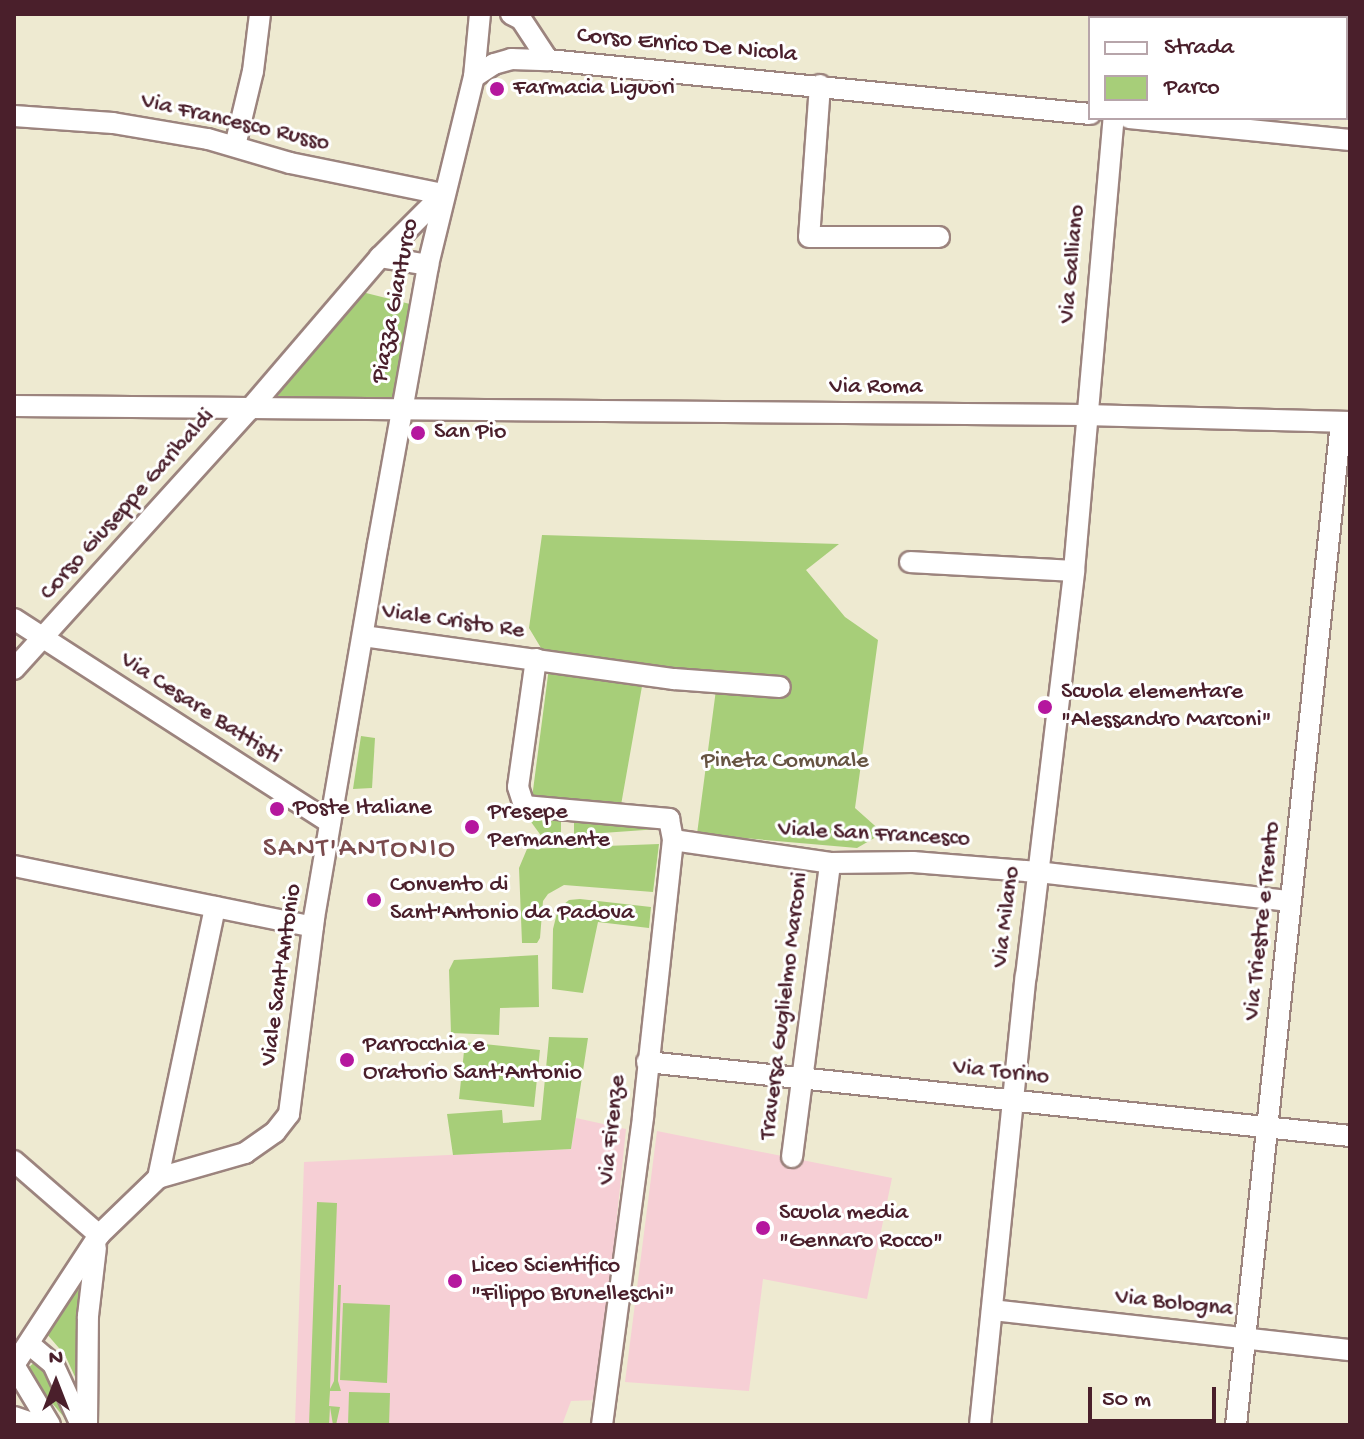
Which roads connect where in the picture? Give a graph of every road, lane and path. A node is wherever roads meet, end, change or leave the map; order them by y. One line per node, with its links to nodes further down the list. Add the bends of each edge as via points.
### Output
1 (260, 14): 12 (street)
2 (480, 14): 5 (street)
3 (519, 16): 4 (street, Corso Enrico De Nicola)
4 (548, 60): 5 (street, Corso Enrico De Nicola, via 511,59); 6 (street, Corso Enrico De Nicola)
5 (474, 77): 13 (street)
6 (820, 85): 7 (street, Corso Enrico De Nicola); 14 (street, Corso Enrico De Nicola, via 809,237)
7 (1088, 114)
8 (14, 116): 12 (street, Via Francesco Russo, via 113,123)
9 (1114, 120): 20 (street, Via Galliano)
10 (1149, 120): 11 (street)
11 (1350, 140)
12 (235, 146): 13 (street, Via Francesco Russo, via 290,163)
13 (443, 194): 15 (street, Piazza Gianturco); 16 (street, Piazza Gianturco)
14 (939, 237)
15 (380, 257): 16 (street); 18 (street, Piazza Gianturco)
16 (428, 265): 19 (street, Piazza Gianturco)
17 (14, 406): 18 (street)
18 (249, 410): 19 (street, Piazza Gianturco); 26 (street, Corso Giuseppe Garibaldi)
19 (402, 412): 20 (street, Via Roma); 25 (street, Viale Sant'Antonio)
20 (1085, 415): 21 (street, Via Roma); 23 (street, Via Milano)
21 (1345, 422): 35 (street, Via Triestre e Trento)
22 (910, 562): 23 (street)
23 (1074, 571): 34 (street, Via Milano)
24 (14, 619): 26 (street, Via Cesare Battisti)
25 (363, 636): 27 (street, Viale Cristo Re); 30 (street, Viale Sant'Antonio)
26 (43, 638): 28 (street, Corso Giuseppe Garibaldi); 30 (street, Via Cesare Battisti)
27 (536, 659): 29 (street, Viale Cristo Re, via 674,679); 31 (street, via 518,787 524,806 669,819)
28 (14, 669)
29 (780, 687)
30 (330, 823): 37 (street, Viale Sant'Antonio)
31 (673, 840): 32 (street, Viale San Francesco); 38 (street, Via Firenze)
32 (830, 863): 34 (street, Viale San Francesco, via 913,862); 39 (street, Traversa Guglielmo Marconi)
33 (14, 866): 36 (street)
34 (1038, 872): 35 (street, Viale San Francesco); 40 (street, Via Milano)
35 (1290, 901): 41 (street, Via Triestre e Trento)
36 (215, 907): 37 (street); 45 (street)
37 (313, 927): 45 (street, Viale Sant'Antonio, via 289,1114 275,1132 245,1153)
38 (647, 1062): 39 (street, Via Torino); 56 (street, Via Firenze)
39 (803, 1078): 40 (street, Via Torino); 43 (street, Traversa Guglielmo Marconi)
40 (1013, 1100): 41 (street, Via Torino); 47 (street, Via Milano)
41 (1269, 1128): 42 (street, Via Torino); 48 (street, Via Triestre e Trento)
42 (1350, 1136)
43 (792, 1157)
44 (14, 1161): 46 (street)
45 (158, 1178): 46 (street, Viale Sant'Antonio)
46 (99, 1235): 49 (street, Viale Sant'Antonio); 55 (street, via 88,1316)
47 (992, 1310): 48 (street, Via Bologna); 57 (street, Via Milano)
48 (1247, 1338): 50 (street, Via Bologna); 58 (street, Via Triestre e Trento)
49 (29, 1344): 51 (street, Viale Sant'Antonio); 55 (street, via 53,1364)
50 (1350, 1350)
51 (14, 1365): 54 (street)
52 (14, 1417): 53 (street)
53 (37, 1425)
54 (50, 1425)
55 (84, 1425)
56 (602, 1425)
57 (980, 1425)
58 (1236, 1425)

